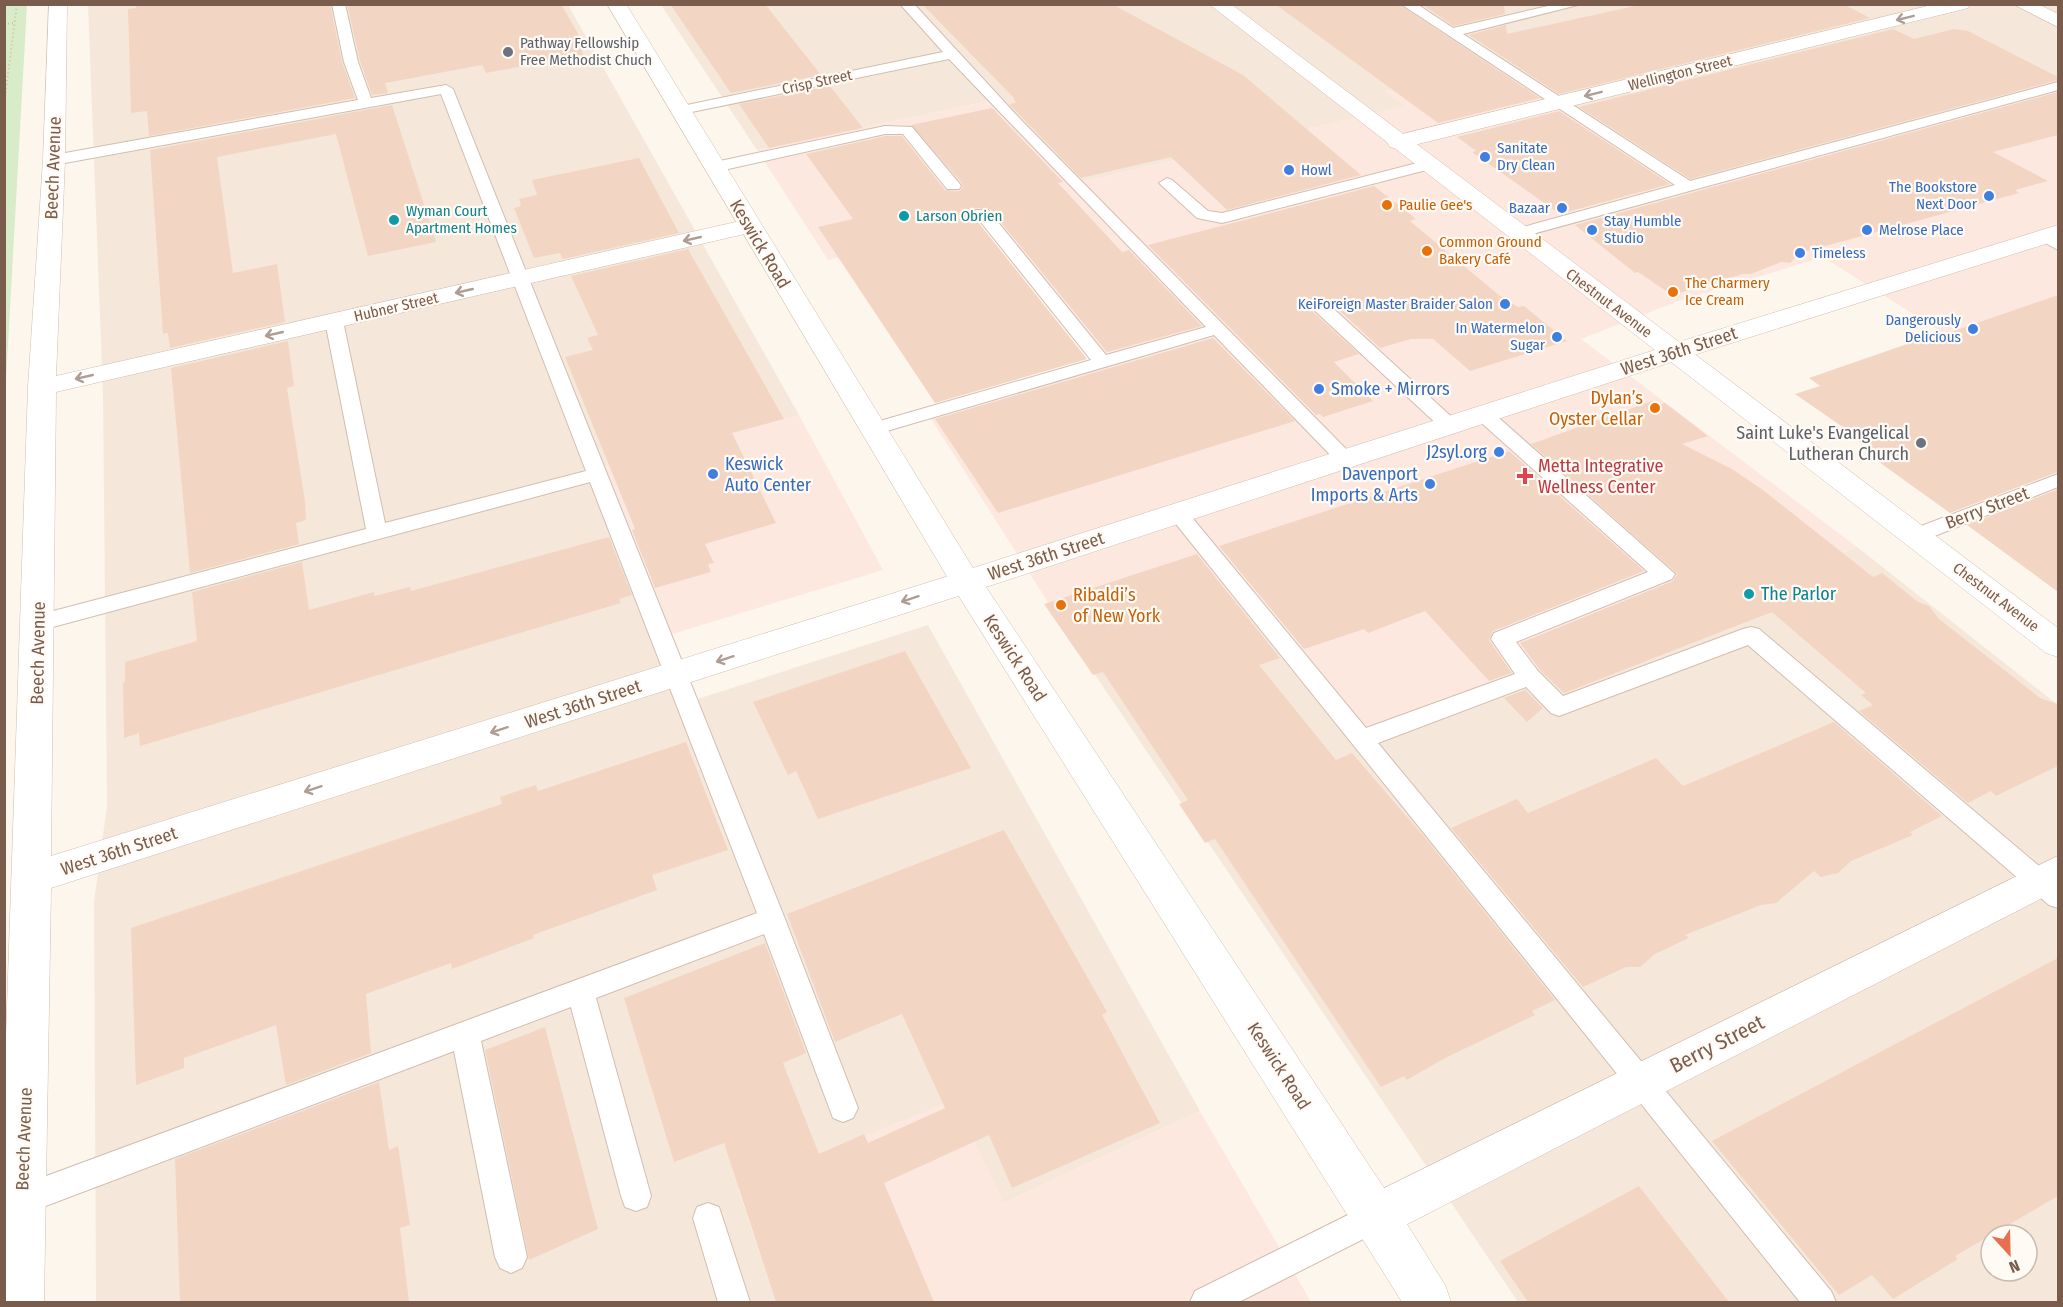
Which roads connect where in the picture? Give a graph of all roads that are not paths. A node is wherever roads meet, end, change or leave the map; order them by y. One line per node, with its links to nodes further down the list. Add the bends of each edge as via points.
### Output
1 (338, 4): 15 (lane, via 351,62)
2 (615, 4): 16 (street, Keswick Road)
3 (906, 4): 12 (lane)
4 (1218, 4): 17 (street, Chestnut Avenue)
5 (1407, 4): 11 (lane)
6 (1576, 4): 11 (lane)
7 (1961, 4): 14 (street, Wellington Street, one-way to 14)
8 (2022, 4): 10 (street)
9 (60, 5): 18 (street, Beech Avenue)
10 (2058, 21)
11 (1450, 33): 14 (lane)
12 (952, 54): 16 (lane, Crisp Street); 31 (lane)
13 (2058, 86): 23 (lane)
14 (1559, 102): 17 (street, Wellington Street); 23 (lane)
15 (366, 103): 18 (lane); 28 (lane, via 446,89)
16 (682, 110): 20 (street, Keswick Road)
17 (1398, 142): 19 (street, Chestnut Avenue)
18 (54, 160): 34 (street, Beech Avenue)
19 (1429, 165): 21 (lane, via 1222,218 1203,215); 26 (street, Chestnut Avenue)
20 (715, 167): 22 (lane, via 885,130 907,130); 25 (street, Keswick Road)
21 (1167, 183)
22 (953, 186)
23 (1688, 186): 26 (lane)
24 (982, 213): 33 (lane)
25 (749, 226): 28 (street, Hubner Street, one-way to 28); 37 (street, Keswick Road)
26 (1518, 233): 32 (street, Chestnut Avenue)
27 (2053, 238): 32 (street, West 36th Street)
28 (521, 278): 30 (street, Hubner Street, one-way to 30); 39 (lane)
29 (1319, 305): 36 (lane)
30 (334, 321): 34 (street, Hubner Street, one-way to 34); 42 (lane)
31 (1218, 329): 33 (lane); 38 (lane)
32 (1675, 352): 35 (street, West 36th Street); 43 (street, Chestnut Avenue)
33 (1102, 362): 37 (lane)
34 (42, 387): 45 (street, Beech Avenue)
35 (1483, 414): 36 (street, West 36th Street); 48 (lane, via 1664,574 1502,639)
36 (1449, 426): 38 (street, West 36th Street)
37 (873, 429): 44 (street, Keswick Road)
38 (1346, 460): 41 (street, West 36th Street)
39 (597, 474): 42 (lane); 47 (lane)
40 (2058, 480): 43 (lane, Berry Street)
41 (1178, 514): 44 (street, West 36th Street); 49 (lane)
42 (377, 533): 45 (lane)
43 (1915, 536): 46 (street, Chestnut Avenue)
44 (966, 582): 47 (street, West 36th Street, one-way to 47); 59 (street, Keswick Road)
45 (38, 623): 50 (street, Beech Avenue)
46 (2058, 645)
47 (674, 675): 50 (street, West 36th Street, one-way to 50); 52 (lane)
48 (1530, 677): 49 (lane); 51 (lane, via 1559,707 1751,635)
49 (1363, 739): 55 (lane)
50 (32, 878): 58 (street, Beech Avenue)
51 (2052, 884): 55 (street, Berry Street)
52 (772, 919): 53 (lane); 56 (lane)
53 (580, 991): 54 (lane); 57 (lane)
54 (465, 1034): 58 (lane); 61 (lane)
55 (1642, 1082): 59 (street, Berry Street); 66 (lane)
56 (843, 1108)
57 (636, 1197)
58 (22, 1200): 62 (street, Beech Avenue)
59 (1376, 1216): 64 (lane); 65 (street, Keswick Road)
60 (708, 1218): 63 (lane)
61 (511, 1257)
62 (20, 1302)
63 (734, 1302)
64 (1206, 1302)
65 (1428, 1302)
66 (1820, 1302)

